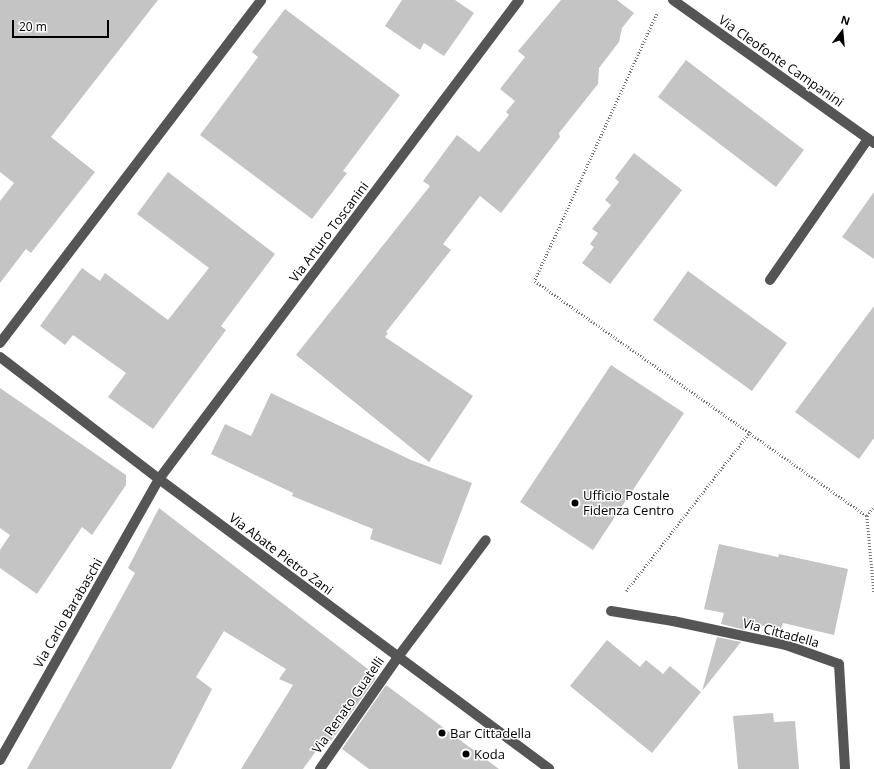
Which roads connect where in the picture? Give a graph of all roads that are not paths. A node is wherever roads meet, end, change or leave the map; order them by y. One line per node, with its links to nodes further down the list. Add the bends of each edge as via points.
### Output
1 (261, 0): 6 (street)
2 (519, 0): 8 (street, Via Arturo Toscanini)
3 (673, 0): 4 (street, Via Cleofonte Campanini)
4 (871, 141): 5 (street)
5 (770, 280)
6 (0, 342)
7 (0, 357): 8 (street, Via Abate Pietro Zani)
8 (159, 479): 11 (street, Via Abate Pietro Zani); 12 (street, Via Carlo Barabaschi)
9 (486, 540): 11 (street, Via Renato Guatelli)
10 (611, 611): 15 (street, Via Cittadella, via 673,621 786,645 839,664)
11 (398, 656): 13 (street, Via Renato Guatelli); 14 (street, Via Abate Pietro Zani)
12 (0, 760)
13 (320, 769)
14 (549, 769)
15 (844, 769)

